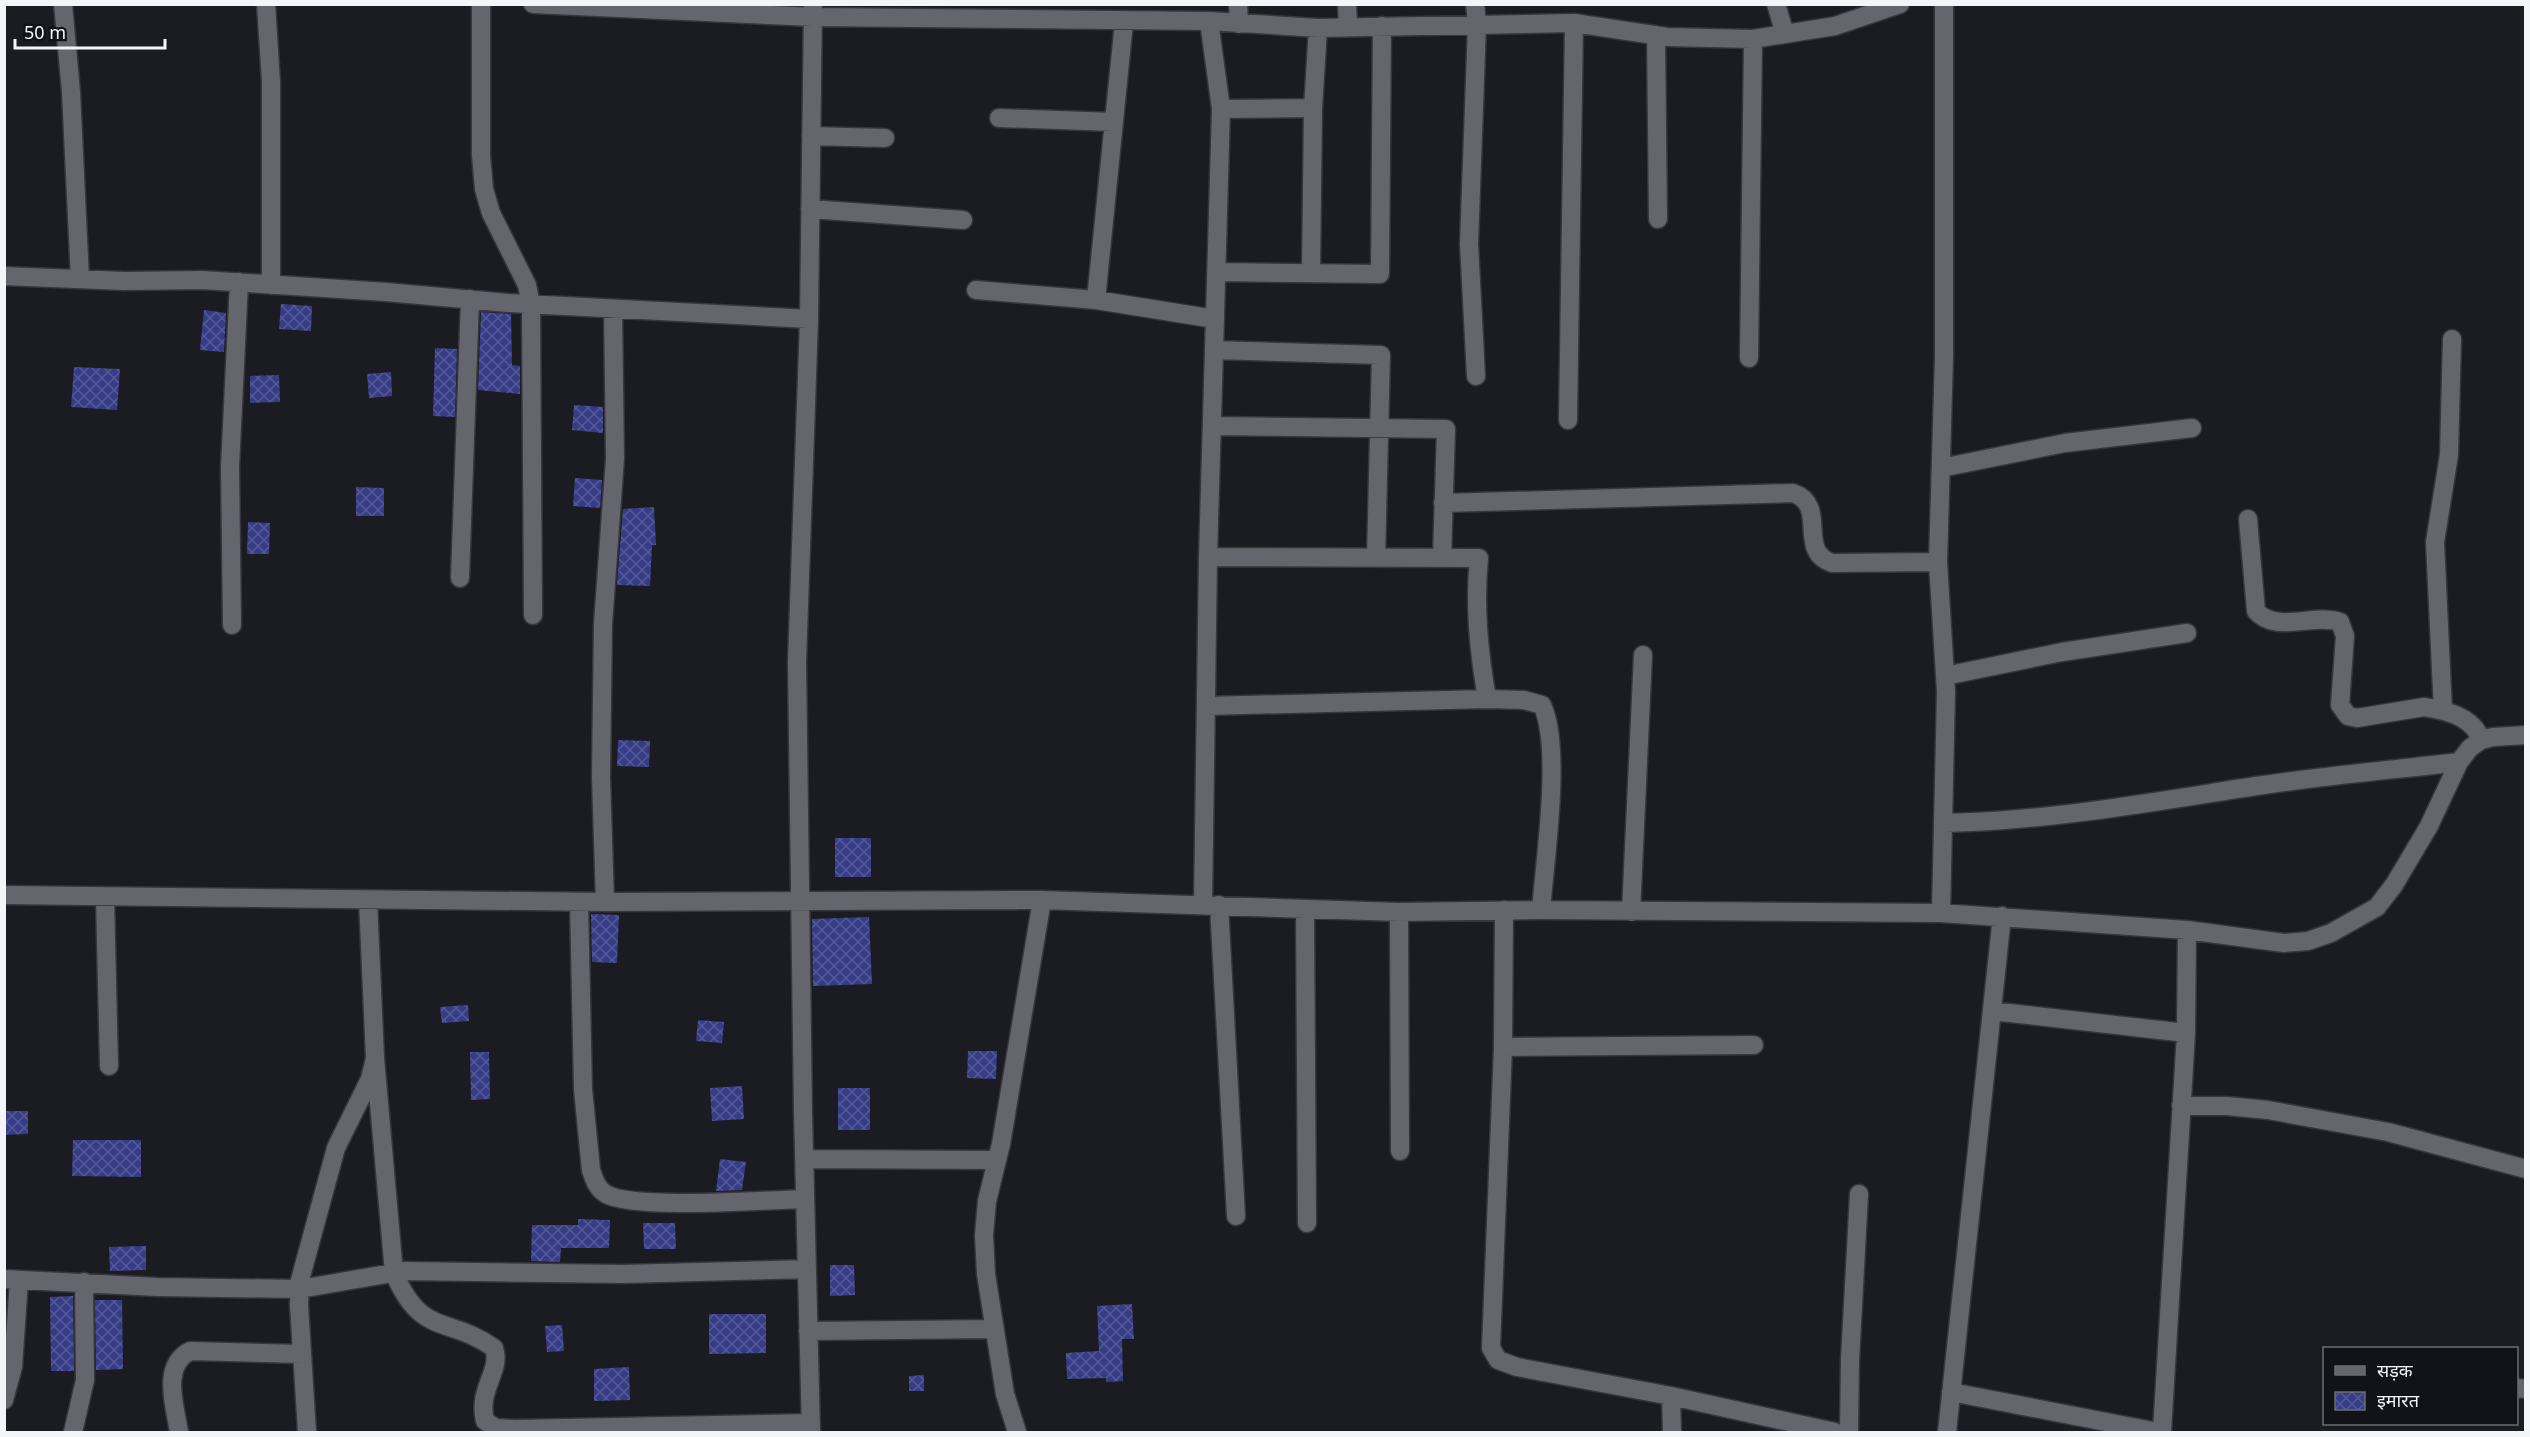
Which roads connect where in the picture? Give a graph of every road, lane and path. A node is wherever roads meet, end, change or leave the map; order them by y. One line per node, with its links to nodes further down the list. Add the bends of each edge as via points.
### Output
1 (63, 4): 38 (street)
2 (266, 4): 40 (street, via 271,82)
3 (481, 4): 44 (street, via 484,189 491,213 527,285)
4 (533, 4): 11 (street)
5 (1238, 4): 18 (street)
6 (1347, 4): 21 (street)
7 (1475, 4): 19 (street)
8 (1776, 4): 23 (street)
9 (1900, 4): 23 (street, via 1854,21)
10 (1944, 4): 56 (street, via 1946,179)
11 (813, 11): 12 (street); 30 (street)
12 (886, 11): 13 (street)
13 (954, 12): 14 (street)
14 (1027, 13): 16 (street)
15 (1209, 21): 16 (street); 18 (street); 27 (street)
16 (1124, 22): 29 (street)
17 (1574, 23): 19 (street); 24 (street); 52 (street)
18 (1239, 24): 22 (street)
19 (1477, 24): 20 (street); 51 (street, via 1469,244)
20 (1382, 26): 21 (street); 36 (street, via 1380,274)
21 (1348, 27): 22 (street)
22 (1318, 28): 26 (street)
23 (1785, 34): 25 (street)
24 (1656, 35): 25 (street); 33 (street)
25 (1753, 39): 50 (street)
26 (1313, 108): 27 (street); 36 (street)
27 (1221, 109): 35 (street)
28 (999, 118): 29 (street)
29 (1114, 122): 43 (street)
30 (811, 136): 31 (street); 32 (street)
31 (885, 138)
32 (810, 209): 34 (street); 47 (street)
33 (1658, 219)
34 (963, 220)
35 (1216, 272): 36 (street); 46 (street)
36 (1311, 273)
37 (4, 276): 38 (street)
38 (80, 279): 39 (street)
39 (239, 282): 40 (street); 65 (street, via 230,467)
40 (271, 285): 42 (street)
41 (976, 290): 43 (street)
42 (470, 299): 44 (street); 63 (street)
43 (1095, 300): 46 (street)
44 (531, 304): 45 (street); 64 (street)
45 (613, 309): 47 (street); 82 (street, via 615,458 603,624 601,777)
46 (1215, 318): 49 (street)
47 (809, 319): 78 (street, via 797,662)
48 (2452, 339): 71 (street, via 2449,455 2435,542)
49 (1214, 350): 53 (street); 54 (street, via 1381,356)
50 (1749, 358)
51 (1476, 376)
52 (1568, 420)
53 (1212, 426): 54 (street); 59 (street)
54 (1377, 428): 57 (street, via 1446,429); 60 (street)
55 (2192, 428): 56 (street, via 2065,443)
56 (1941, 468): 62 (street)
57 (1443, 503): 61 (street); 62 (street, via 1793,493 1809,504 1815,551 1821,559 1832,563)
58 (2248, 519): 71 (street, via 2256,611 2264,619 2277,622 2340,622 2345,636 2340,705 2348,716 2357,718 2424,707)
59 (1208, 557): 60 (street); 70 (street)
60 (1376, 558): 61 (street)
61 (1442, 558): 69 (street, via 1479,558 1476,593)
62 (1938, 562): 68 (street)
63 (460, 578)
64 (533, 615)
65 (232, 625)
66 (2187, 633): 68 (street, via 2062,651)
67 (1643, 655): 88 (street)
68 (1945, 676): 75 (street)
69 (1487, 699): 70 (street); 86 (street, via 1524,700 1542,705 1548,718 1552,753)
70 (1206, 706): 83 (street)
71 (2443, 711): 73 (street, via 2468,721)
72 (2526, 735): 73 (street)
73 (2481, 740): 74 (street)
74 (2459, 762): 75 (street, via 2006,822); 91 (street, via 2429,826 2394,885 2377,907 2355,921 2308,941 2284,943)
75 (1944, 823): 89 (street)
76 (4, 895): 77 (street)
77 (105, 897): 79 (street); 97 (street)
78 (800, 899): 80 (street); 82 (street); 100 (street)
79 (368, 900): 81 (street); 96 (street)
80 (1042, 900): 83 (street); 101 (street)
81 (579, 902): 82 (street); 104 (street, via 583,1089 595,1182 615,1198 673,1203)
82 (605, 902)
83 (1211, 905): 84 (street); 105 (street)
84 (1305, 910): 87 (street); 106 (street)
85 (1504, 910): 86 (street); 87 (street); 95 (street)
86 (1541, 910): 88 (street)
87 (1399, 912): 99 (street)
88 (1631, 912): 89 (street)
89 (1941, 914): 90 (street)
90 (2002, 916): 91 (street); 92 (street)
91 (2187, 930): 93 (street)
92 (1992, 1011): 93 (street); 115 (street)
93 (2186, 1033): 98 (street)
94 (1754, 1045): 95 (street)
95 (1503, 1047): 116 (street, via 1491,1348 1498,1360 1517,1367)
96 (375, 1058): 108 (street); 111 (street, via 370,1079 336,1148)
97 (109, 1066)
98 (2181, 1106): 102 (street, via 2268,1110 2388,1131); 127 (street)
99 (1400, 1151)
100 (804, 1159): 101 (street); 104 (street)
101 (997, 1160): 112 (street, via 984,1235)
102 (2526, 1169)
103 (1859, 1194): 125 (street)
104 (805, 1199): 107 (street)
105 (1236, 1216)
106 (1307, 1223)
107 (807, 1269): 108 (street, via 623,1274); 113 (street)
108 (394, 1273): 111 (street); 118 (street, via 404,1297 421,1315 494,1348 497,1355 482,1409 485,1422 496,1428)
109 (12, 1279): 110 (street); 117 (street, via 13,1367)
110 (84, 1282): 111 (street); 119 (street, via 85,1380)
111 (300, 1289): 114 (street)
112 (995, 1329): 113 (street); 122 (street, via 1005,1394)
113 (808, 1331): 118 (street)
114 (302, 1354): 120 (street, via 190,1352 179,1357 172,1381); 121 (street)
115 (1951, 1392): 126 (street); 127 (street)
116 (1671, 1396): 123 (street); 124 (street)
117 (4, 1400)
118 (811, 1428)
119 (73, 1432)
120 (179, 1432)
121 (307, 1432)
122 (1017, 1432)
123 (1672, 1432)
124 (1835, 1432)
125 (1849, 1432)
126 (1947, 1432)
127 (2160, 1432)

